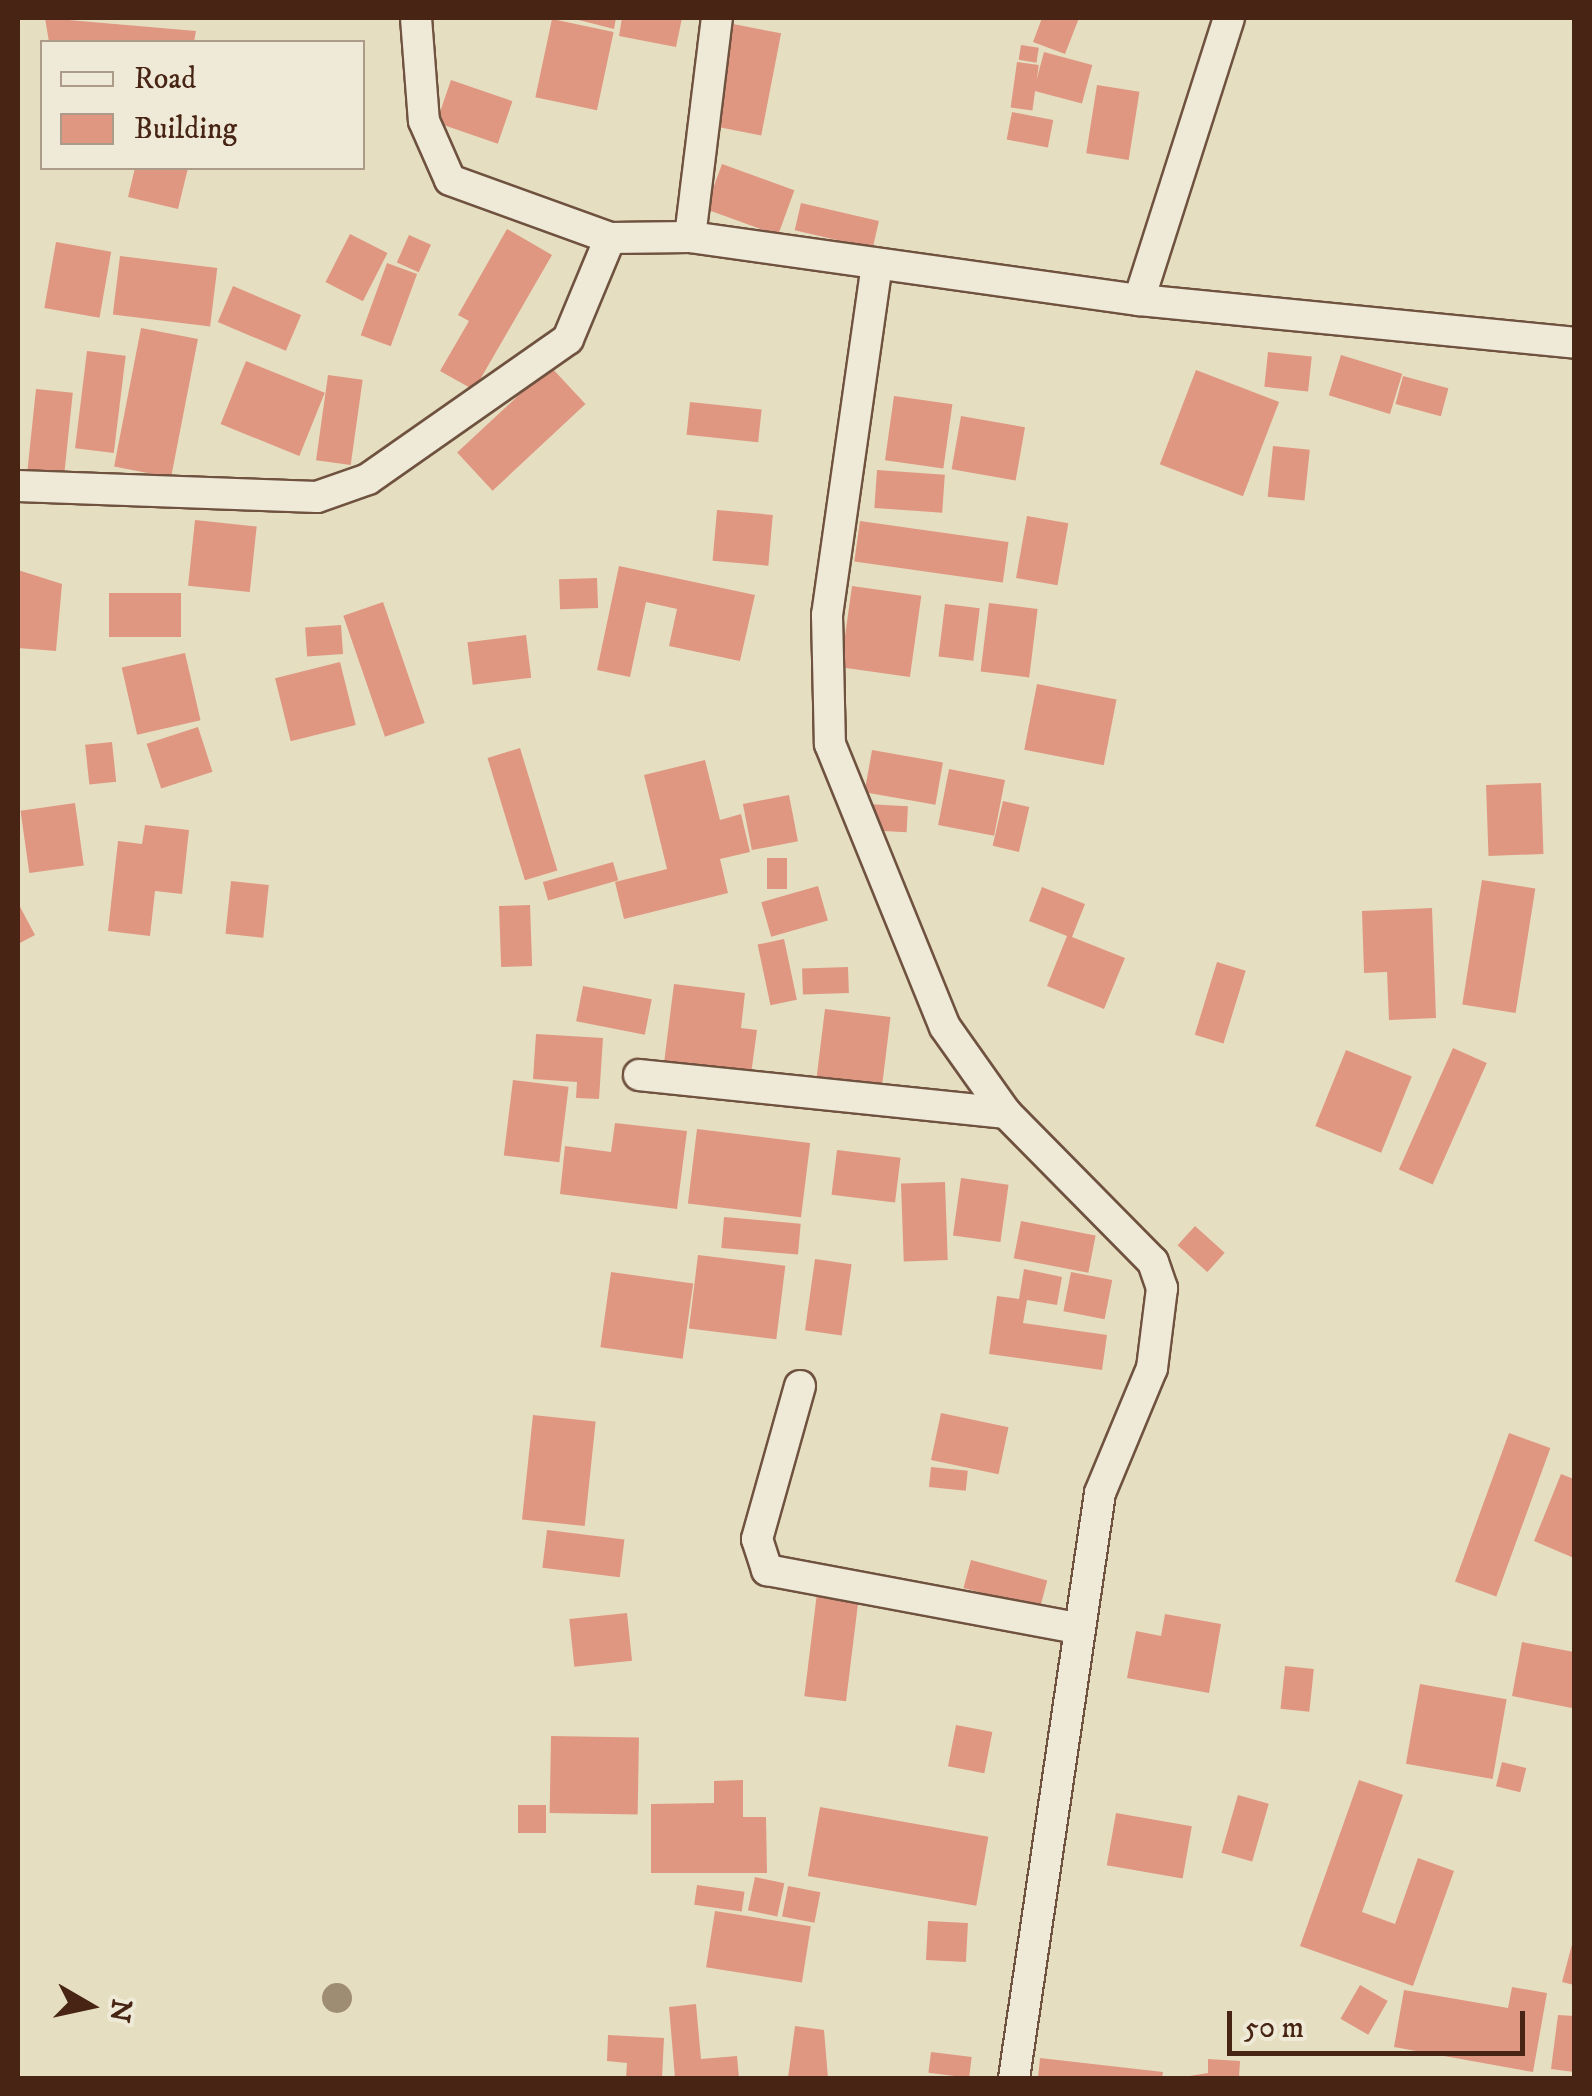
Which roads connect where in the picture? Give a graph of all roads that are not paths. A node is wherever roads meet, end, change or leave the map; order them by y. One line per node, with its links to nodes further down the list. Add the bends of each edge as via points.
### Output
1 (416, 18): 5 (street, via 424,122 450,180)
2 (717, 18): 4 (street)
3 (1229, 18): 7 (street)
4 (690, 237): 5 (street); 6 (street)
5 (610, 238): 9 (street, via 568,339 368,478 318,497)
6 (877, 264): 7 (street); 11 (street, via 827,615 830,744 907,951)
7 (1139, 300): 8 (street)
8 (1574, 342)
9 (18, 486)
10 (639, 1076): 11 (street)
11 (1006, 1113): 13 (street, via 1154,1262 1162,1288 1152,1368 1100,1493)
12 (800, 1386): 13 (street, via 757,1539 767,1570)
13 (1077, 1628): 14 (street)
14 (1014, 2078)

